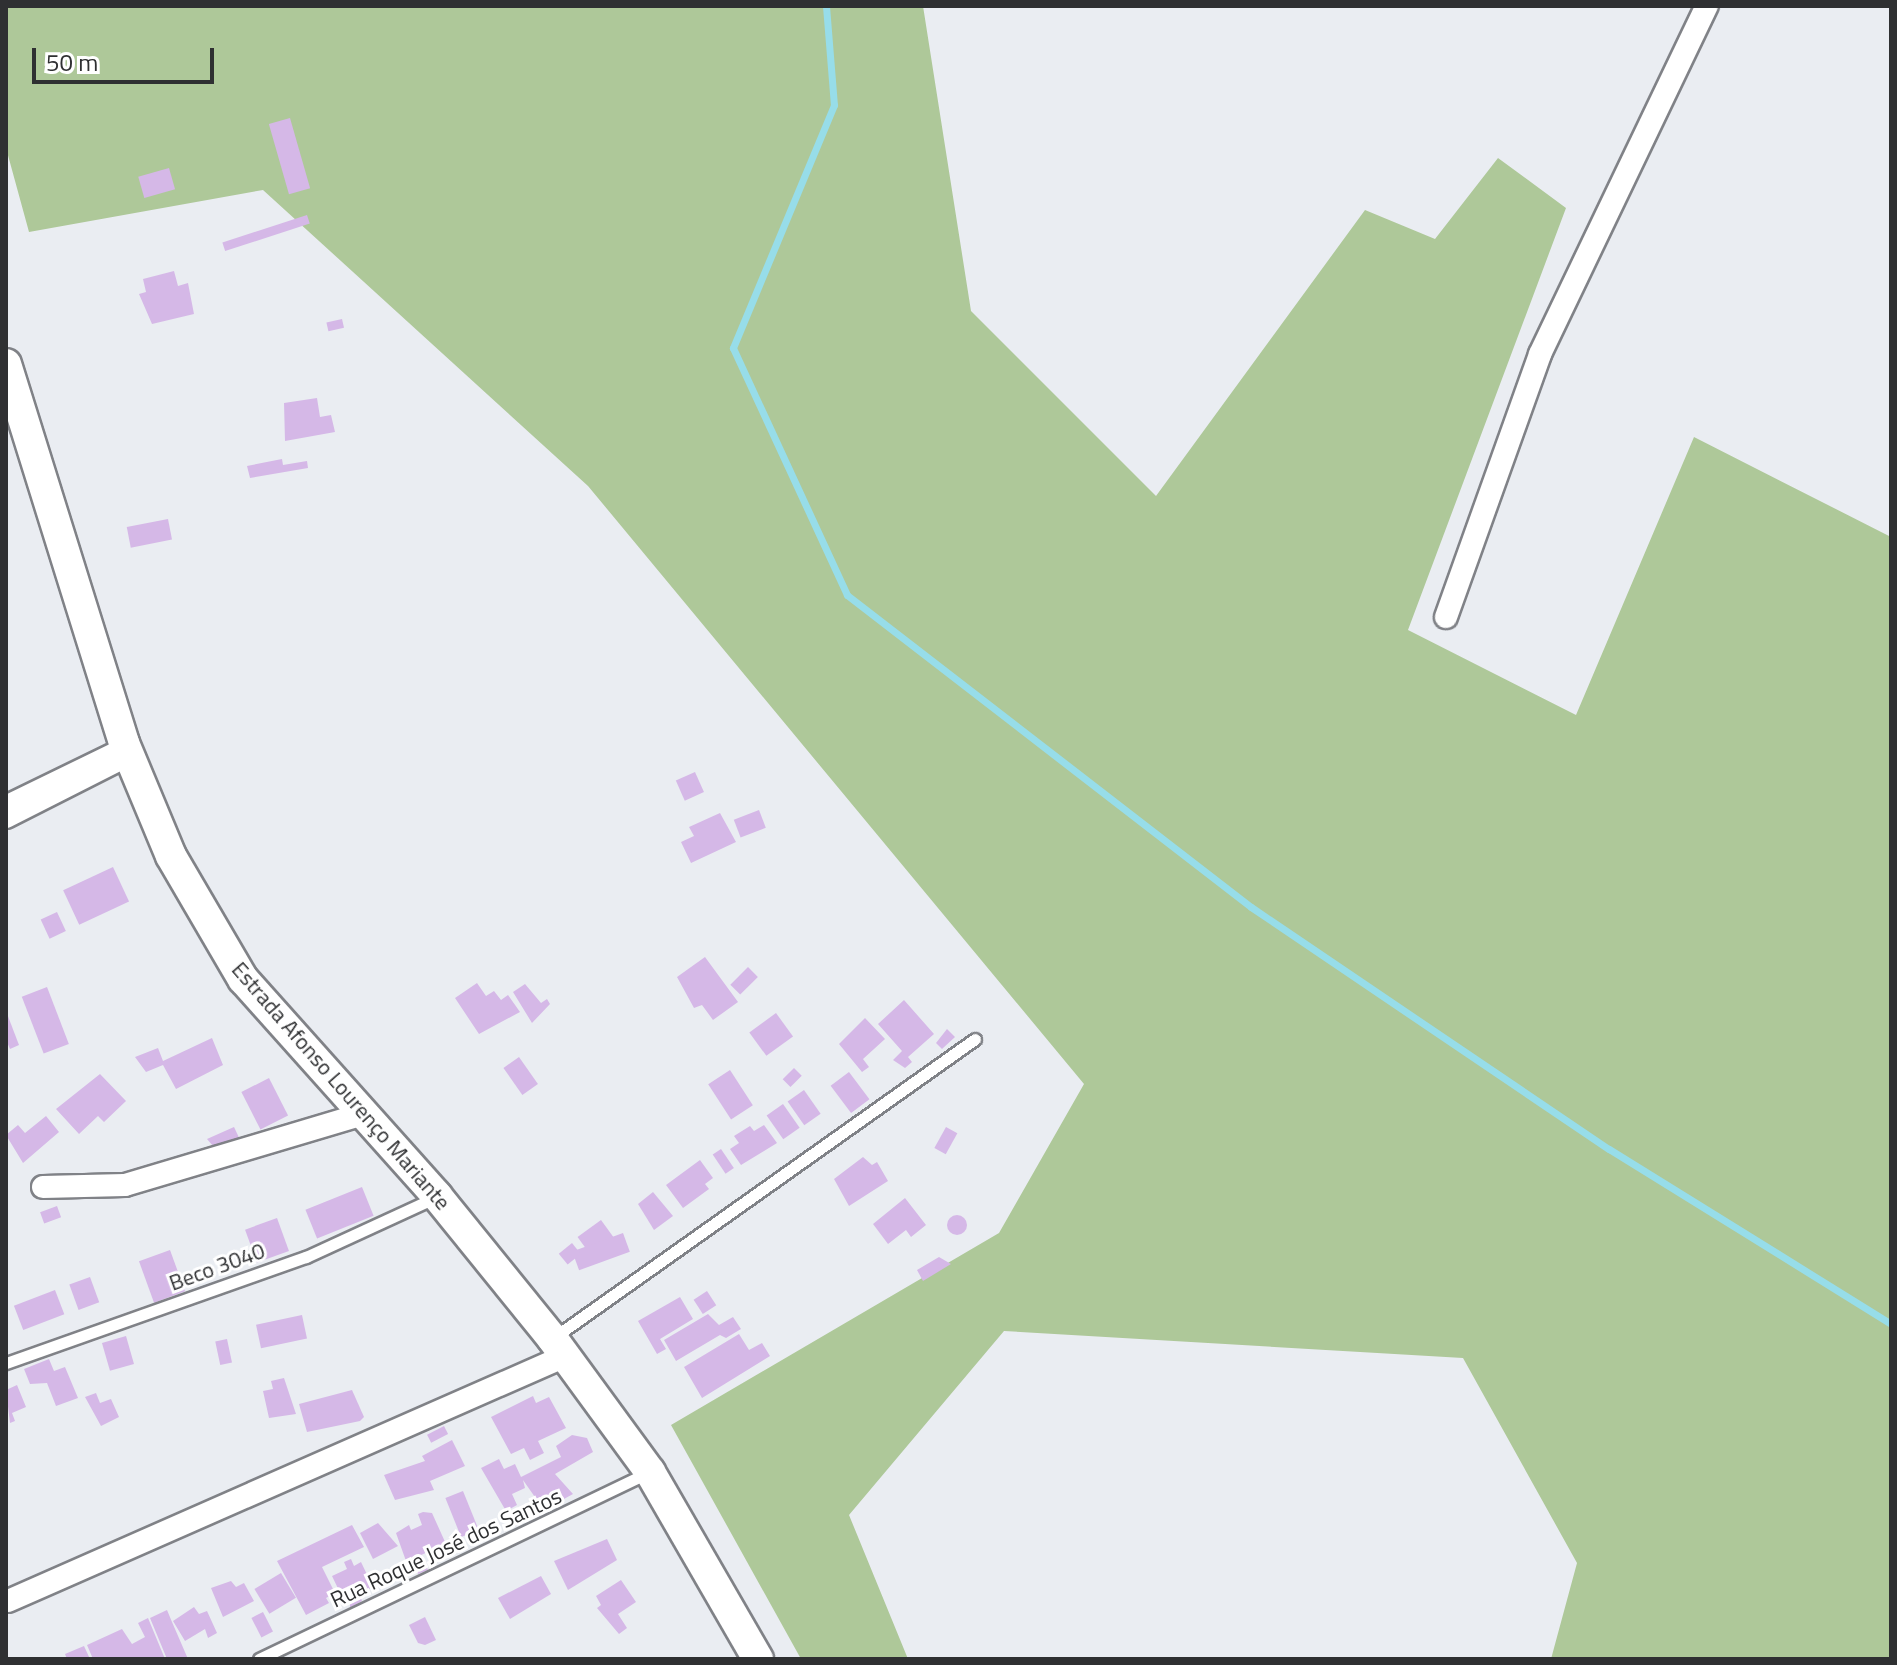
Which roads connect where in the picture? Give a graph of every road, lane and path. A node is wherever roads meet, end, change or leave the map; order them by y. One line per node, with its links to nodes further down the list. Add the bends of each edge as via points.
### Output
1 (1707, 6): 3 (street, via 1540,354)
2 (6, 364): 4 (main road, Estrada Afonso Lourenço Mariante)
3 (1446, 617)
4 (126, 749): 5 (lane); 6 (street); 8 (main road, Estrada Afonso Lourenço Mariante, via 171,856 243,979)
5 (6, 800)
6 (6, 817)
7 (975, 1039): 11 (lane)
8 (363, 1114): 9 (street, via 125,1185); 10 (main road, Estrada Afonso Lourenço Mariante)
9 (43, 1187)
10 (437, 1196): 11 (main road, Estrada Afonso Lourenço Mariante); 12 (lane, Beco 3040, via 306,1257)
11 (559, 1347): 13 (main road, Estrada Afonso Lourenço Mariante); 14 (street)
12 (6, 1363)
13 (650, 1472): 15 (lane, Rua Roque José dos Santos); 16 (main road, Estrada Afonso Lourenço Mariante)
14 (8, 1601)
15 (259, 1659)
16 (758, 1659)

